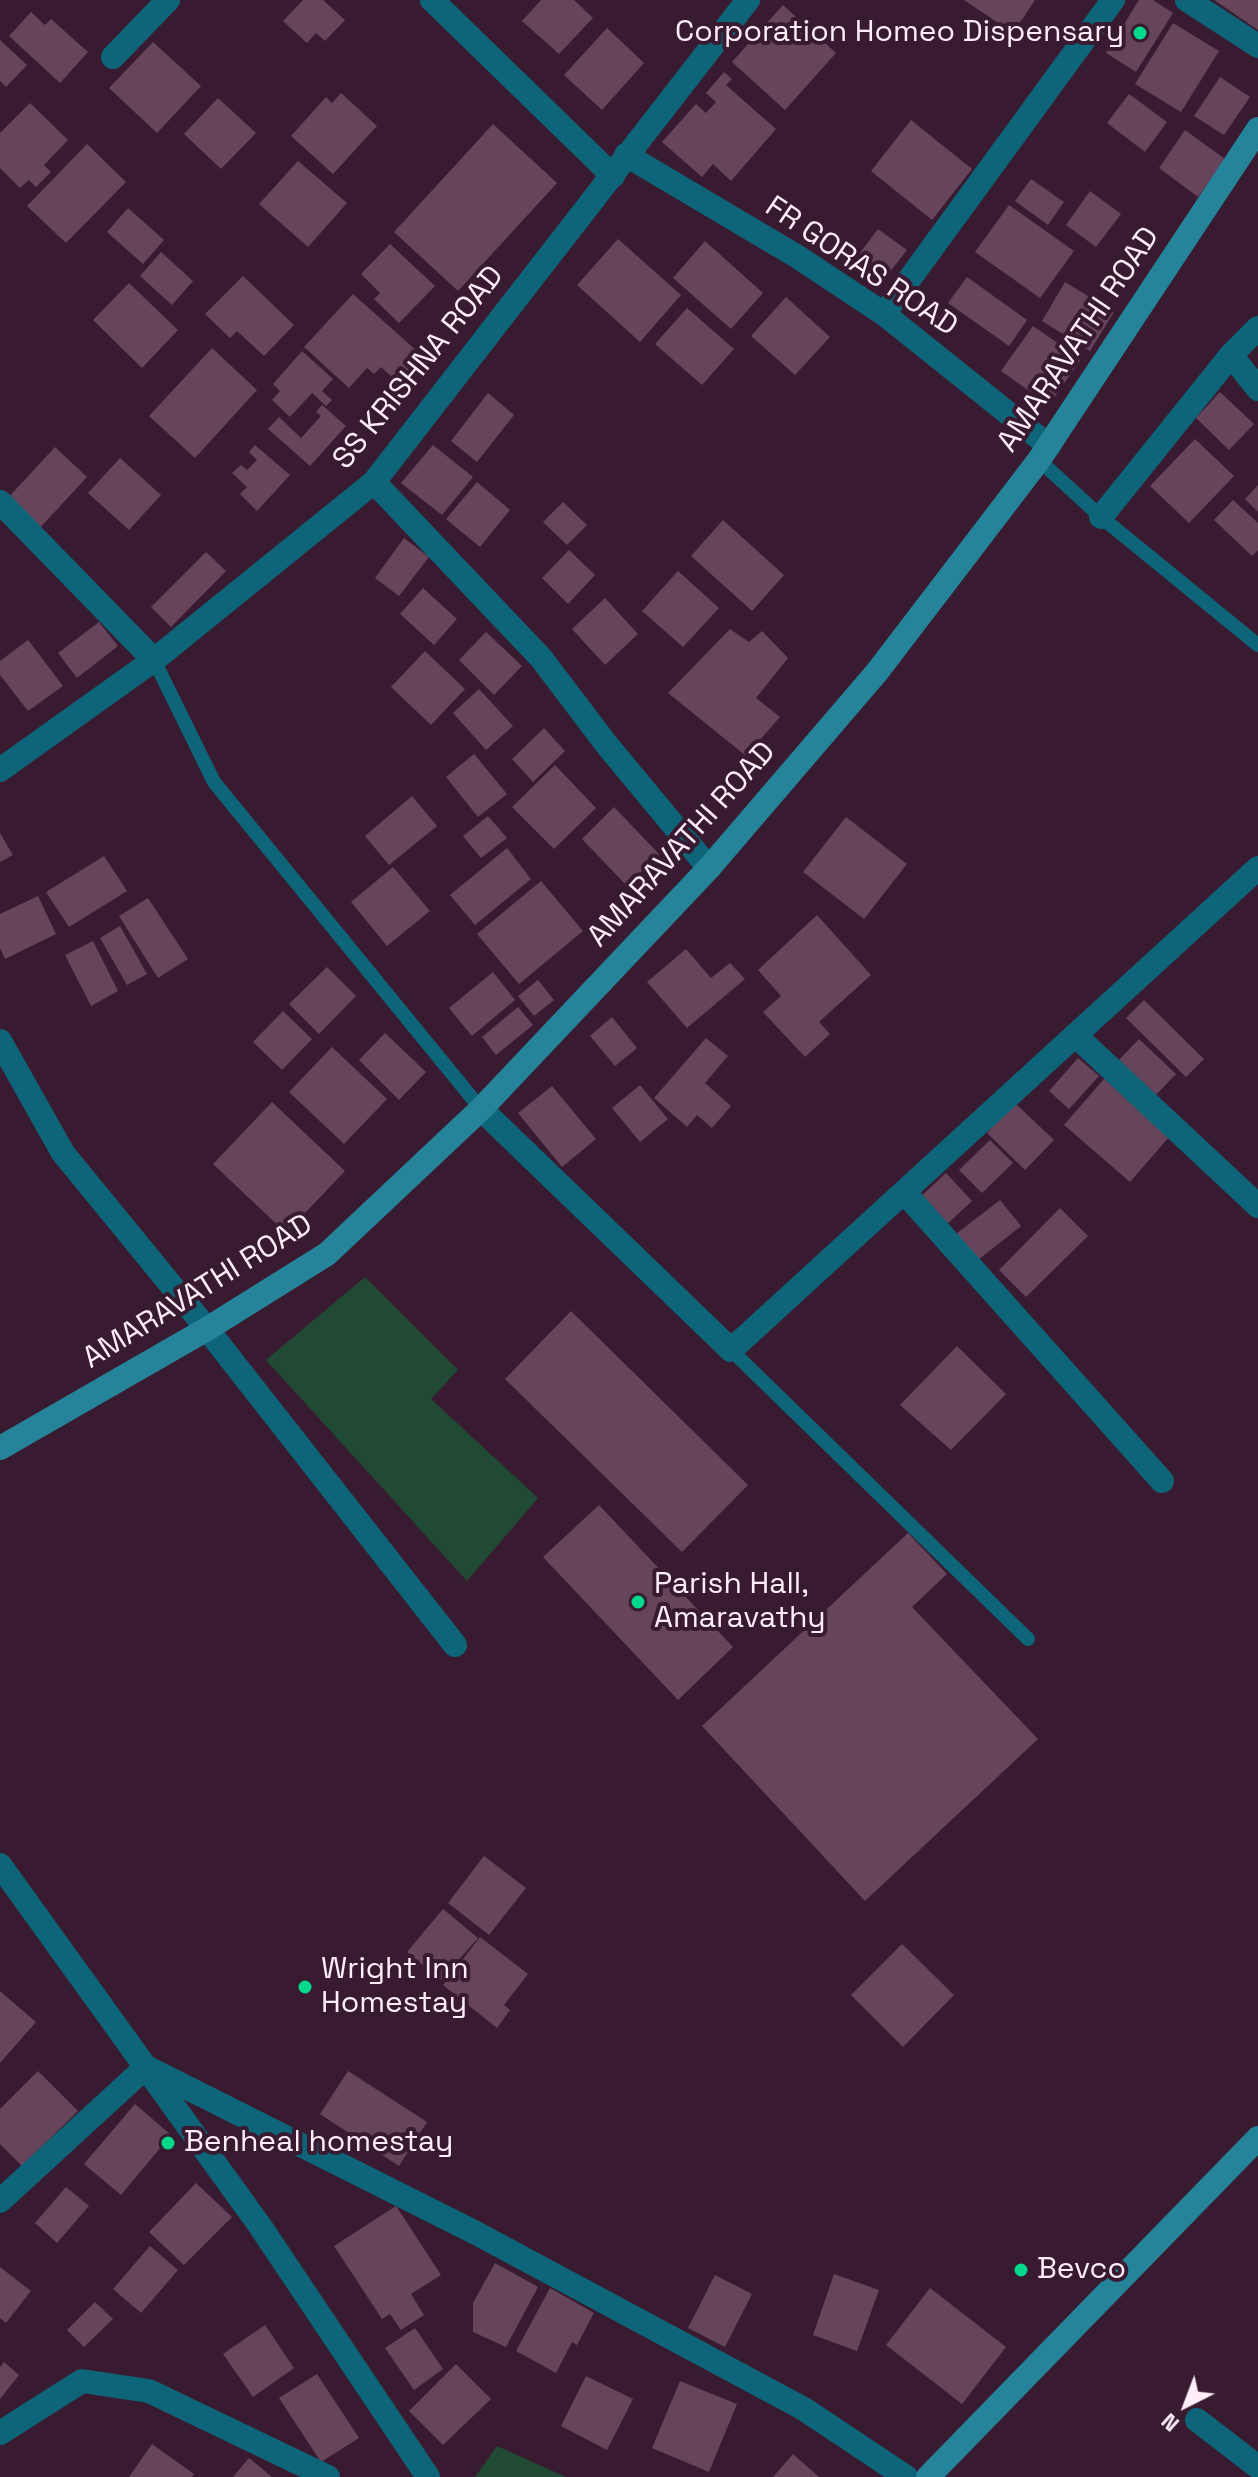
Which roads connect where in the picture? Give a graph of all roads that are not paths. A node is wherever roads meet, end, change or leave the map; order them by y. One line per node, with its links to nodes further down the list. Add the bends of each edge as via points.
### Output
1 (168, 0): 7 (street)
2 (432, 0): 9 (street, FR GORAS ROAD)
3 (748, 0): 9 (street, SS KRISHNA ROAD)
4 (1113, 0): 10 (street)
5 (1187, 0): 6 (street)
6 (1258, 46)
7 (113, 57)
8 (1258, 129): 14 (main road, AMARAVATHI ROAD)
9 (620, 166): 10 (street, FR GORAS ROAD, via 798,257); 15 (street, SS KRISHNA ROAD)
10 (884, 314): 14 (street, FR GORAS ROAD)
11 (1258, 328): 12 (street)
12 (1231, 355): 13 (street); 17 (street)
13 (1258, 389)
14 (1044, 453): 17 (lane); 21 (main road, AMARAVATHI ROAD, via 877,672)
15 (374, 482): 19 (street, SS KRISHNA ROAD); 21 (street, via 541,658)
16 (0, 502): 19 (street)
17 (1101, 517): 18 (lane)
18 (1258, 645)
19 (154, 660): 20 (street, SS KRISHNA ROAD); 25 (lane, via 214,782)
20 (0, 770)
21 (709, 868): 25 (main road, AMARAVATHI ROAD)
22 (1258, 868): 23 (street)
23 (1075, 1035): 26 (street); 27 (street)
24 (0, 1041): 28 (street, via 63,1153)
25 (481, 1109): 28 (main road, AMARAVATHI ROAD, via 327,1254); 29 (street)
26 (904, 1192): 29 (street); 31 (street)
27 (1258, 1206)
28 (207, 1329): 30 (main road, AMARAVATHI ROAD); 33 (street)
29 (731, 1350): 32 (lane)
30 (0, 1448)
31 (1162, 1481)
32 (1028, 1639)
33 (455, 1645)
34 (0, 1865): 35 (street)
35 (146, 2067): 37 (street); 42 (street); 43 (street, via 462,2226 777,2394)
36 (1258, 2138): 44 (main road)
37 (0, 2201)
38 (1197, 2420): 40 (street)
39 (0, 2433): 41 (street, via 82,2381 149,2391)
40 (1258, 2467)
41 (328, 2477)
42 (428, 2477)
43 (906, 2477)
44 (928, 2477)

